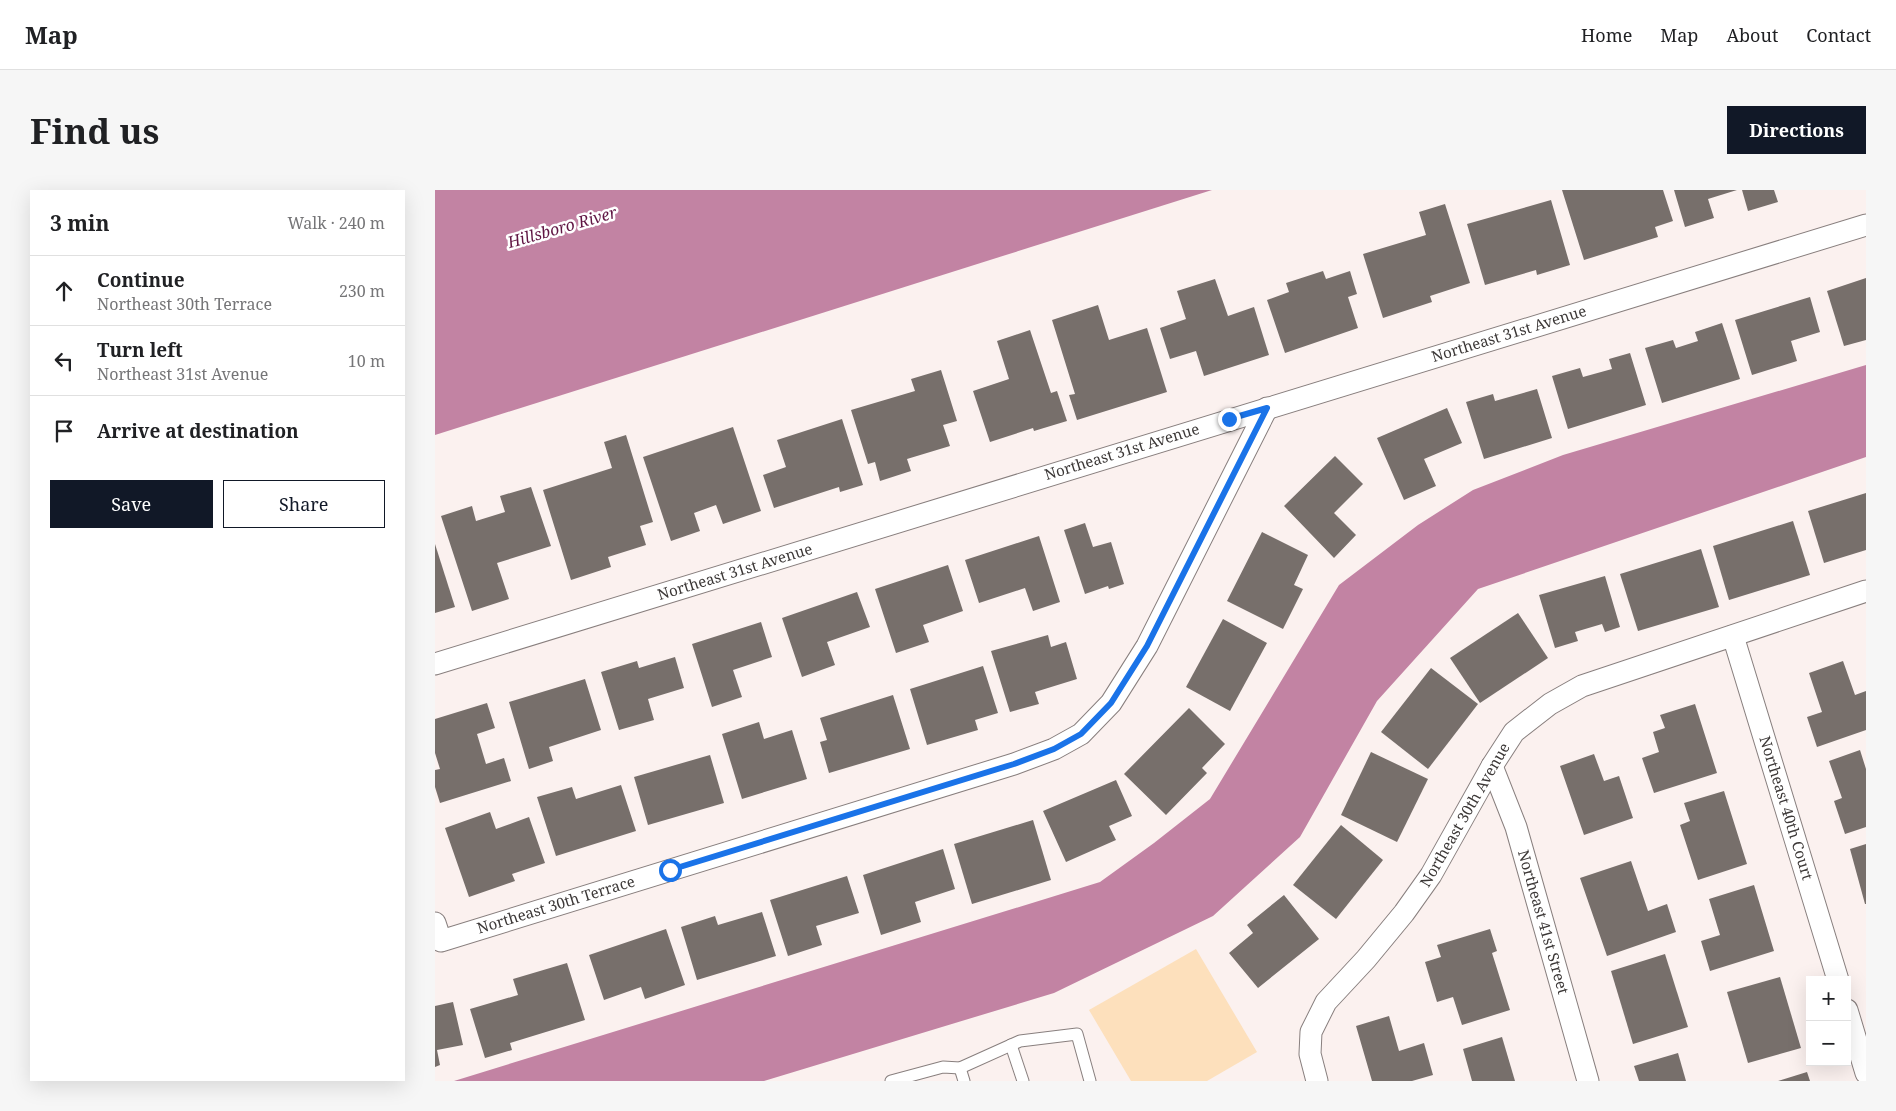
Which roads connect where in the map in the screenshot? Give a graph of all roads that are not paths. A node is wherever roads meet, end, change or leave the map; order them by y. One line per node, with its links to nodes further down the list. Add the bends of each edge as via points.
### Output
1 (1866, 225): 2 (street, Northeast 31st Avenue)
2 (1267, 408): 5 (street, Northeast 31st Avenue); 7 (street, Northeast 30th Terrace, via 1147,646 1111,703 1081,734 1054,749 1014,764)
3 (1866, 591): 4 (street, Northeast 30th Avenue)
4 (1733, 636): 6 (street, Northeast 30th Avenue, via 1581,686 1550,704 1514,732); 8 (street, Northeast 40th Court)
5 (435, 664)
6 (1492, 766): 17 (street, Northeast 30th Avenue, via 1431,875 1366,959 1326,1002 1311,1032 1310,1054); 18 (street, Northeast 41st Street, via 1516,828)
7 (438, 932)
8 (1837, 976)
9 (1850, 1021): 12 (street)
10 (1011, 1045): 11 (lane); 15 (lane); 16 (lane, via 1077,1034)
11 (960, 1068): 13 (lane, via 943,1067); 14 (lane)
12 (1866, 1073)
13 (891, 1081)
14 (964, 1081)
15 (1023, 1081)
16 (1090, 1081)
17 (1317, 1081)
18 (1588, 1081)

